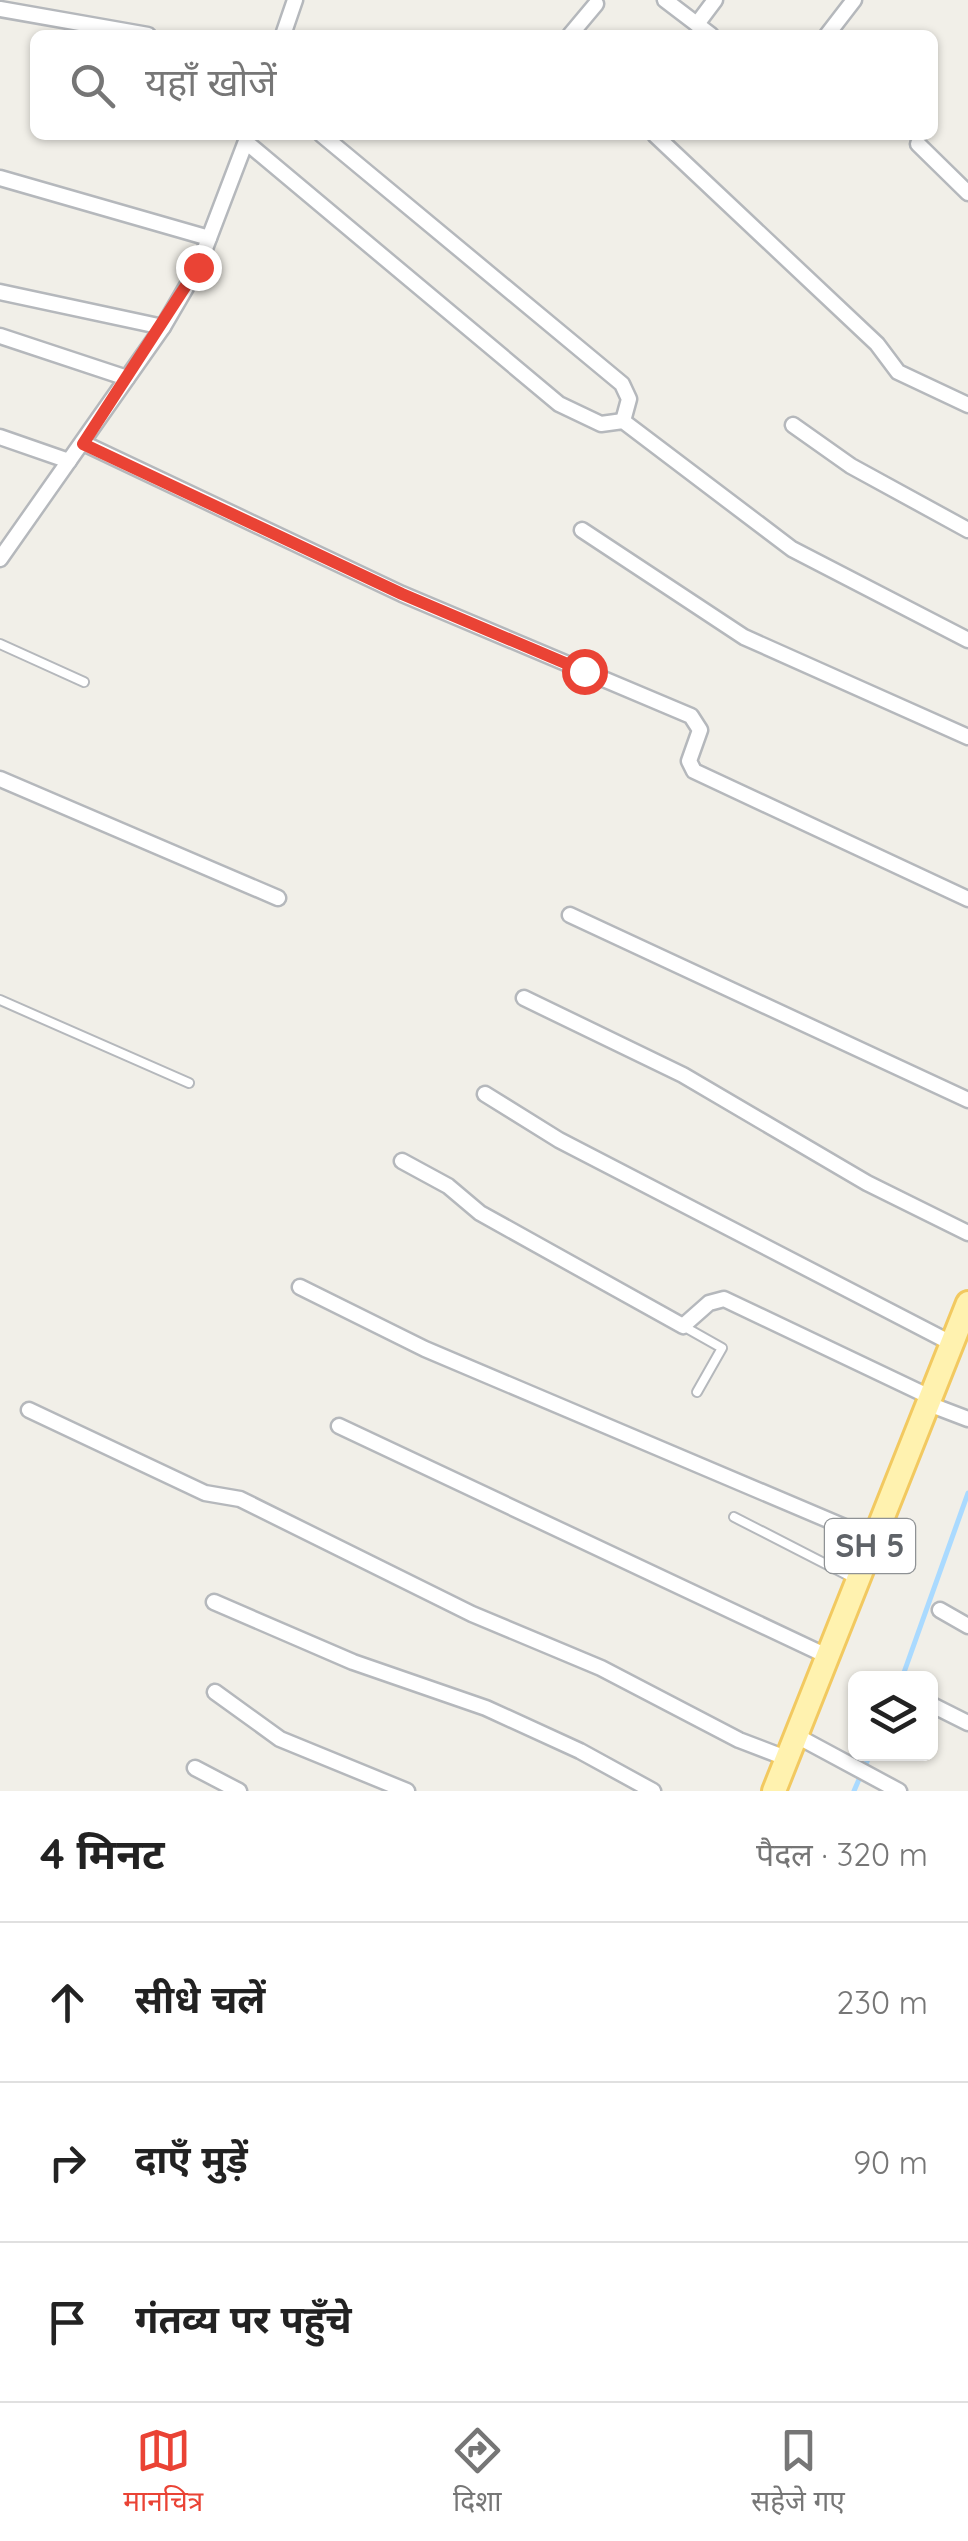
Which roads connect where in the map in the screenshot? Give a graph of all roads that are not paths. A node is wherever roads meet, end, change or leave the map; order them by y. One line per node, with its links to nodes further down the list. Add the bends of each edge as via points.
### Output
1 (295, 0): 9 (street)
2 (665, 0): 7 (street)
3 (715, 0): 7 (street)
4 (854, 0): 12 (street)
5 (596, 4): 10 (street)
6 (0, 8): 8 (street)
7 (697, 24): 11 (street)
8 (121, 30)
9 (285, 30)
10 (574, 30)
11 (705, 30)
12 (831, 30)
13 (246, 140): 20 (street)
14 (249, 140): 26 (street, via 559,404 601,424)
15 (328, 140): 26 (street, via 622,384 630,399)
16 (660, 140): 25 (street, via 877,344 898,372)
17 (918, 144): 19 (street)
18 (0, 178): 20 (street)
19 (968, 193)
20 (209, 238): 22 (street)
21 (0, 292): 22 (street)
22 (163, 326): 24 (street)
23 (0, 336): 24 (street)
24 (127, 378): 29 (street)
25 (968, 404)
26 (624, 421): 34 (street, via 792,549)
27 (793, 425): 32 (street, via 851,466)
28 (0, 437): 30 (street)
29 (83, 444): 30 (street); 40 (street, via 402,594 691,716 700,730 690,761 694,771)
30 (69, 461): 33 (street)
31 (582, 530): 37 (street, via 744,637)
32 (968, 530)
33 (0, 559)
34 (968, 640)
35 (0, 644): 36 (lane)
36 (84, 682)
37 (968, 737)
38 (0, 779): 39 (street)
39 (278, 898)
40 (968, 899)
41 (570, 915): 46 (street)
42 (524, 998): 48 (street, via 682,1075 867,1183)
43 (0, 1000): 44 (lane)
44 (189, 1082)
45 (485, 1094): 52 (street, via 559,1140)
46 (968, 1100)
47 (402, 1161): 51 (street, via 480,1213)
48 (968, 1232)
49 (300, 1287): 59 (street, via 425,1349)
50 (968, 1303): 52 (main road, SH 5)
51 (683, 1326): 53 (lane, via 722,1348); 54 (street, via 709,1303 724,1300)
52 (951, 1343): 54 (main road, SH 5)
53 (697, 1392)
54 (927, 1399): 56 (street); 59 (main road, SH 5)
55 (29, 1410): 69 (street, via 205,1493 240,1499)
56 (968, 1419)
57 (339, 1426): 64 (street)
58 (734, 1517): 60 (lane)
59 (872, 1539): 60 (main road, SH 5)
60 (857, 1580): 64 (main road, SH 5)
61 (214, 1602): 73 (street, via 353,1662 486,1708)
62 (940, 1610): 63 (street)
63 (968, 1626)
64 (827, 1656): 68 (main road, SH 5)
65 (215, 1692): 72 (street, via 280,1738)
66 (938, 1708): 67 (street)
67 (968, 1723)
68 (796, 1735): 69 (main road, SH 5); 75 (street)
69 (786, 1758): 74 (main road, SH 5)
70 (195, 1768): 71 (street)
71 (239, 1791)
72 (407, 1791)
73 (653, 1791)
74 (774, 1791)
75 (898, 1791)

